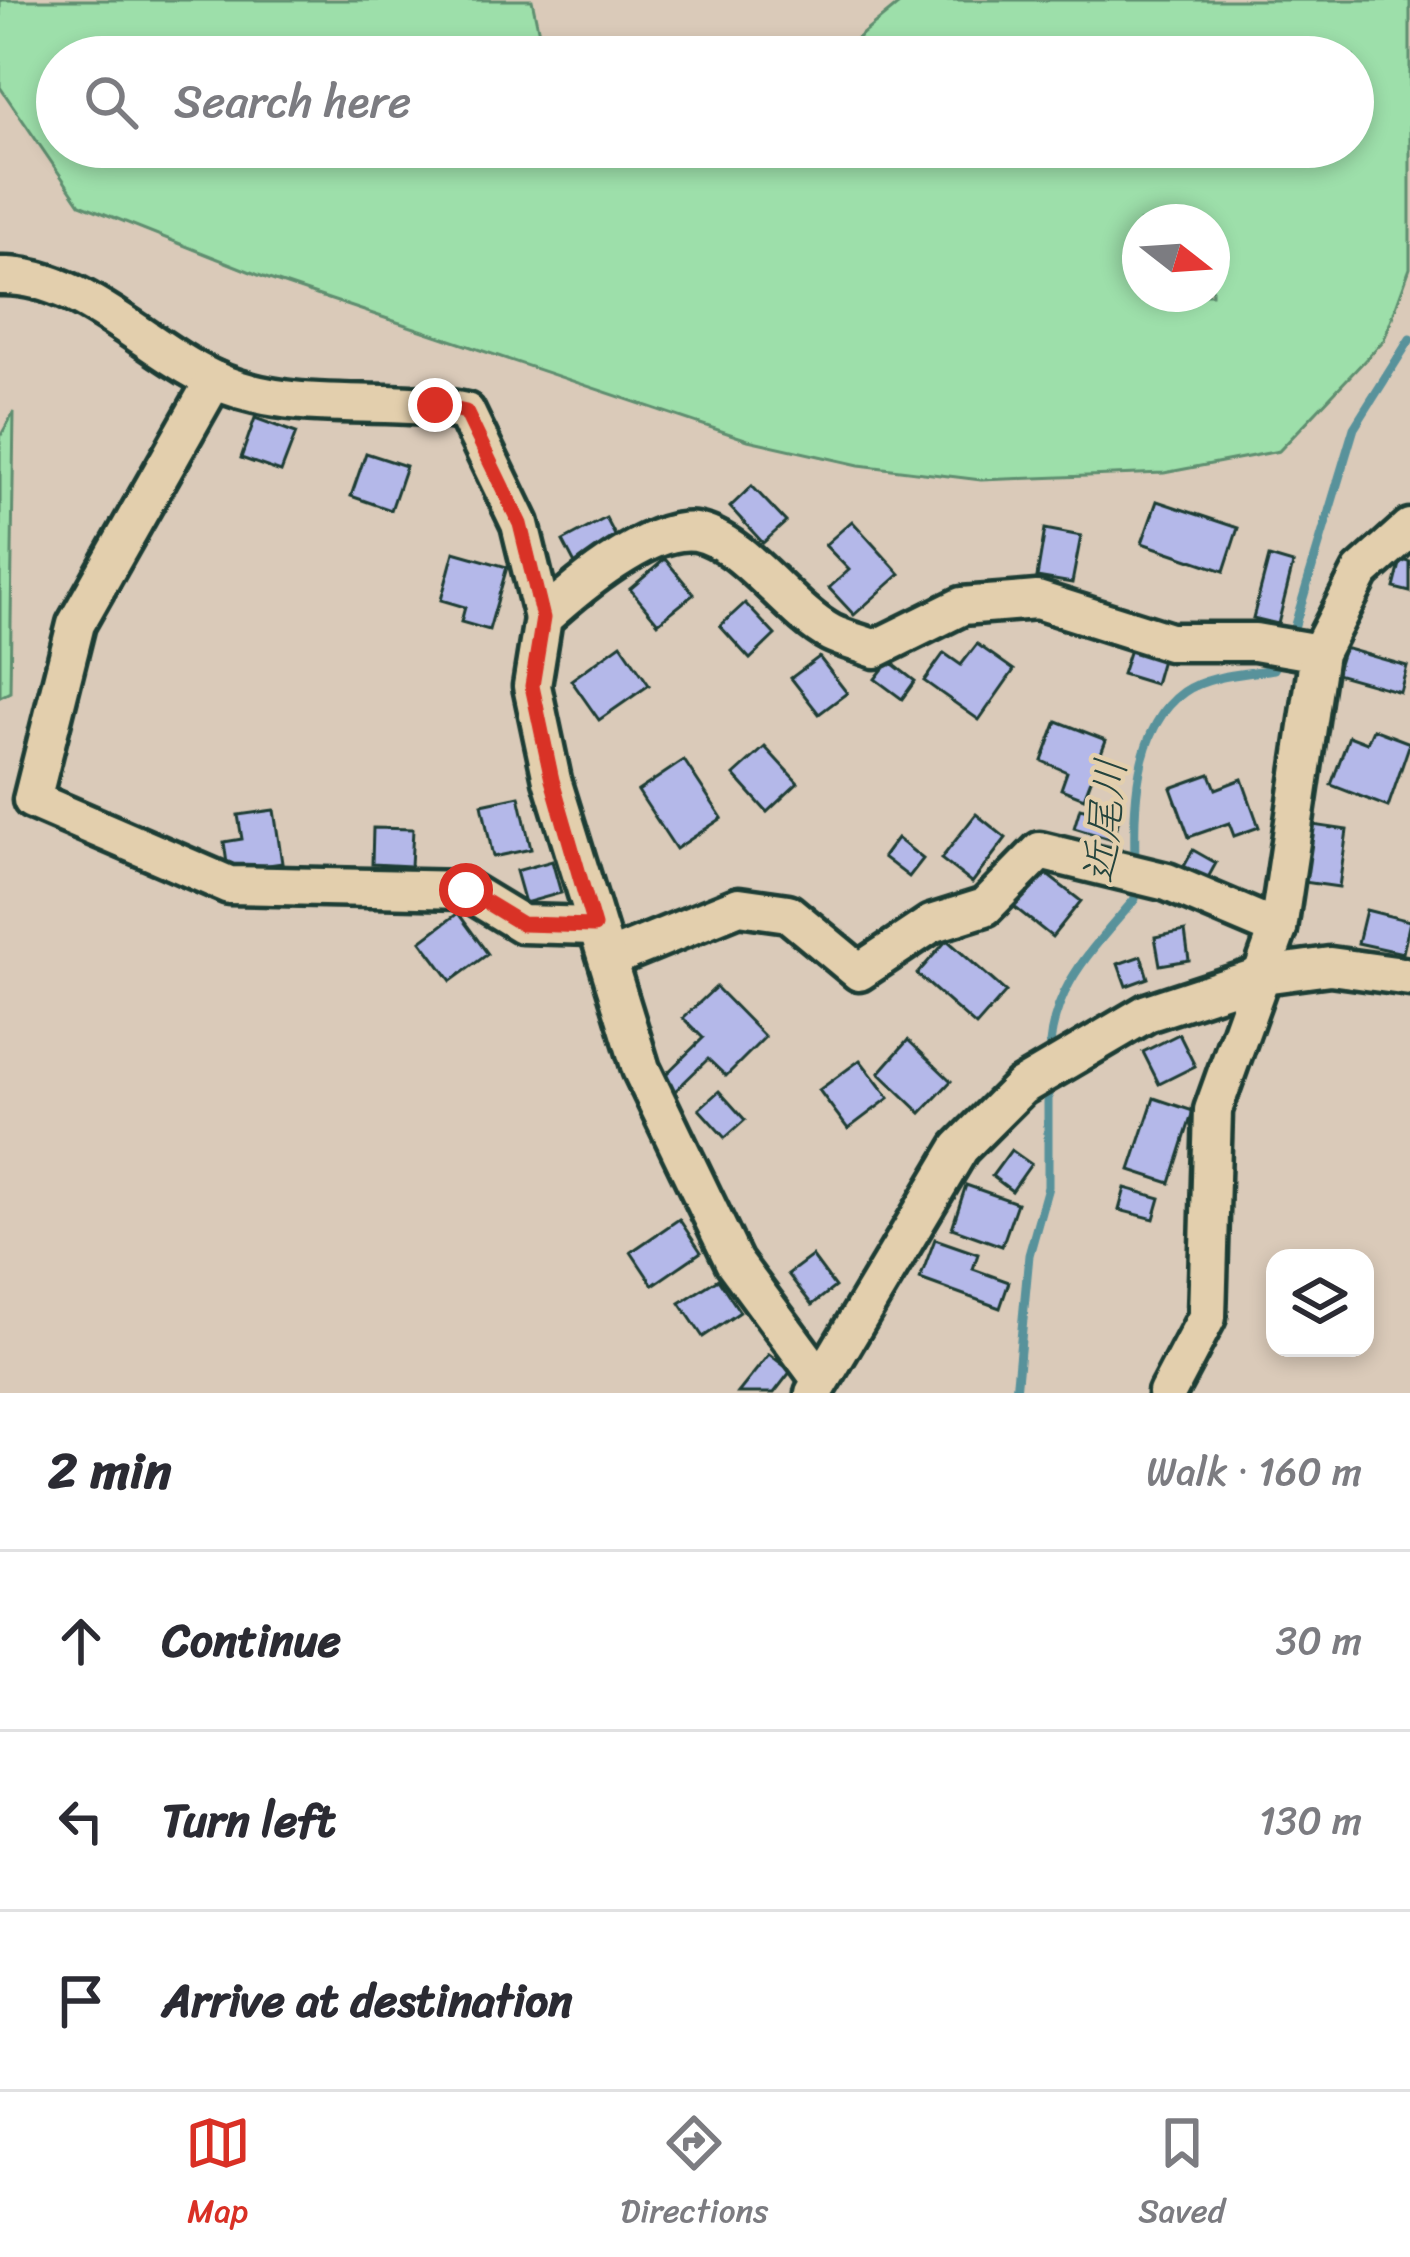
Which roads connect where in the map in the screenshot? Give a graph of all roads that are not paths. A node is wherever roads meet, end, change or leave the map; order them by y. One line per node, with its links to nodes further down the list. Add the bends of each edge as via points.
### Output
1 (0, 276): 2 (street, via 57,286)
2 (214, 380): 4 (street, via 288,401 466,412 520,524); 7 (street, via 76,624 32,800 229,885 466,890 522,924)
3 (1410, 528): 5 (street, via 1360,572)
4 (543, 618): 5 (street, via 586,580 655,540 696,532 743,558 829,632 875,649 962,606 1037,599 1170,642 1255,642); 7 (street, via 532,686)
5 (1319, 653): 6 (street)
6 (1278, 928): 7 (street, via 1167,882 1040,851 986,907 931,924 860,972 788,913 739,906); 8 (street)
7 (602, 942): 10 (street, via 640,1069 734,1262)
8 (1262, 975): 9 (street, via 1330,967); 10 (street, via 1147,1013 1022,1087 960,1148); 11 (street, via 1213,1110 1208,1317)
9 (1410, 977)
10 (817, 1386)
11 (1167, 1393)

